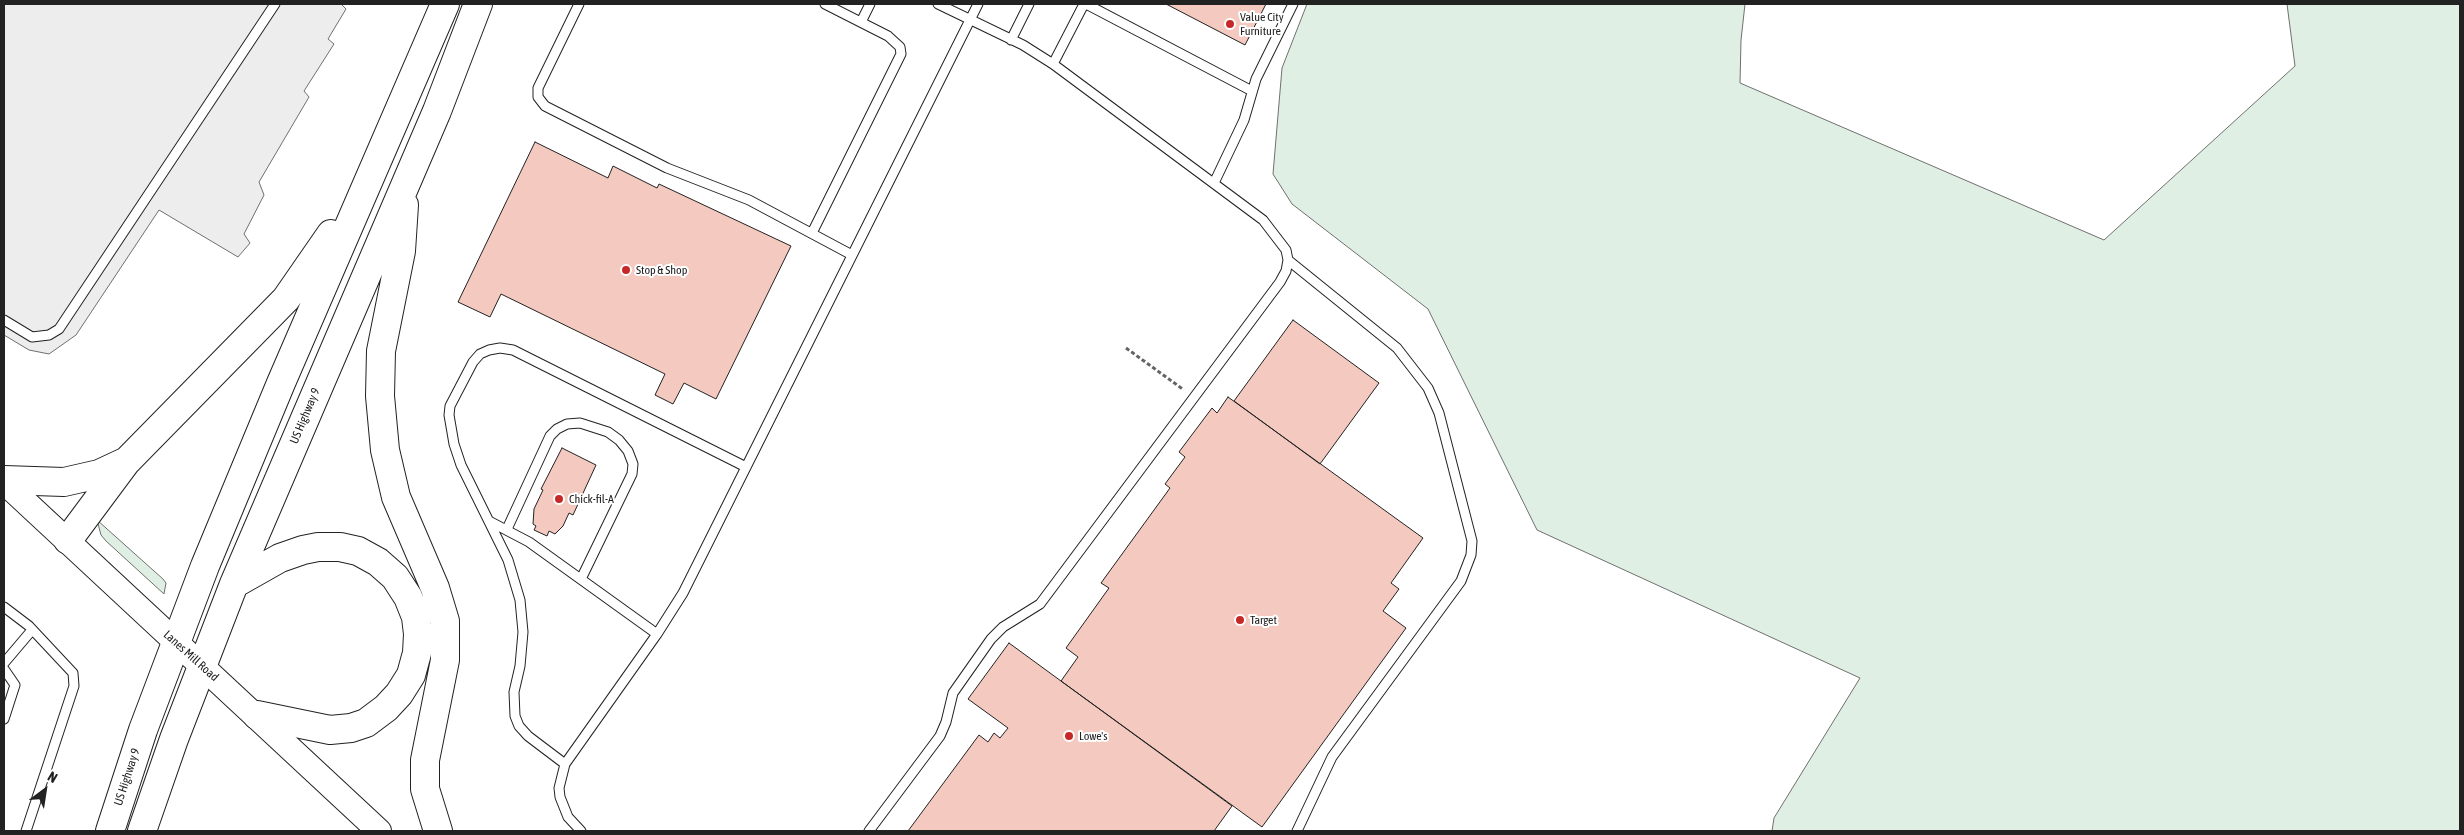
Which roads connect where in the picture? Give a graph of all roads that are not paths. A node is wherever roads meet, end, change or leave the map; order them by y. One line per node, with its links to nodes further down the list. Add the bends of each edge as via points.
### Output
1 (275, 4): 23 (lane, via 59,329 49,335 32,337)
2 (445, 4): 17 (highway, US Highway 9)
3 (478, 4): 18 (highway, US Highway 9)
4 (580, 4): 20 (lane, via 538,88 538,97 545,106 667,168 725,189)
5 (825, 4): 13 (lane)
6 (870, 4): 13 (lane)
7 (938, 4): 12 (lane)
8 (978, 4): 12 (lane)
9 (1029, 4): 14 (lane)
10 (1085, 4): 15 (lane); 16 (lane)
11 (1293, 4): 16 (lane)
12 (970, 20): 14 (lane); 21 (lane)
13 (861, 22): 20 (lane, via 888,36 900,47 901,54)
14 (1011, 40): 15 (lane)
15 (1053, 64): 19 (lane)
16 (1252, 91): 19 (lane, via 1244,120)
17 (372, 173): 24 (highway, via 286,299); 35 (highway, US Highway 9, via 281,383)
18 (406, 183): 31 (highway, US Highway 9); 46 (highway, via 401,251 381,351 380,396 386,450 396,496 435,588 445,621 445,660 425,760 425,790)
19 (1214, 183): 22 (lane, via 1270,226 1286,250)
20 (812, 233): 21 (lane)
21 (852, 255): 25 (lane)
22 (1288, 260): 48 (lane, via 1280,282 1037,608 1003,627 991,639 953,693 940,736); 49 (lane, via 1397,348 1428,388 1439,414 1472,541 1471,555 1461,581 1332,757)
23 (4, 320)
24 (127, 461): 26 (highway, via 99,474 64,482); 29 (highway)
25 (746, 467): 27 (lane, via 513,350 500,348 480,354 473,362 450,406 449,415 461,465); 34 (lane, via 683,593)
26 (4, 481): 29 (street, Lanes Mill Road)
27 (489, 521): 28 (lane); 41 (lane, via 515,577 523,613 522,649 514,692 515,716 528,736)
28 (507, 529): 30 (lane); 30 (lane, via 550,436 557,429 580,423 608,432 628,451 633,464 632,474)
29 (68, 540): 35 (street, Lanes Mill Road)
30 (581, 579): 34 (lane)
31 (234, 584): 37 (highway, US Highway 9); 39 (highway, via 280,558 318,547 340,547 378,562 395,576 416,617 417,653 411,675 386,708 366,723 330,730)
32 (4, 607): 33 (lane)
33 (32, 630): 36 (lane); 42 (lane, via 74,673 74,686)
34 (657, 634): 41 (lane)
35 (175, 643): 37 (street, Lanes Mill Road); 43 (highway, US Highway 9)
36 (4, 663)
37 (202, 666): 39 (street, Lanes Mill Road); 44 (highway, US Highway 9)
38 (4, 669): 40 (lane, via 15,684)
39 (257, 715): 45 (street, Lanes Mill Road)
40 (4, 719)
41 (565, 764): 47 (lane, via 560,797 568,816)
42 (26, 831)
43 (110, 831)
44 (142, 831)
45 (379, 831)
46 (438, 831)
47 (581, 831)
48 (869, 831)
49 (1297, 831)

